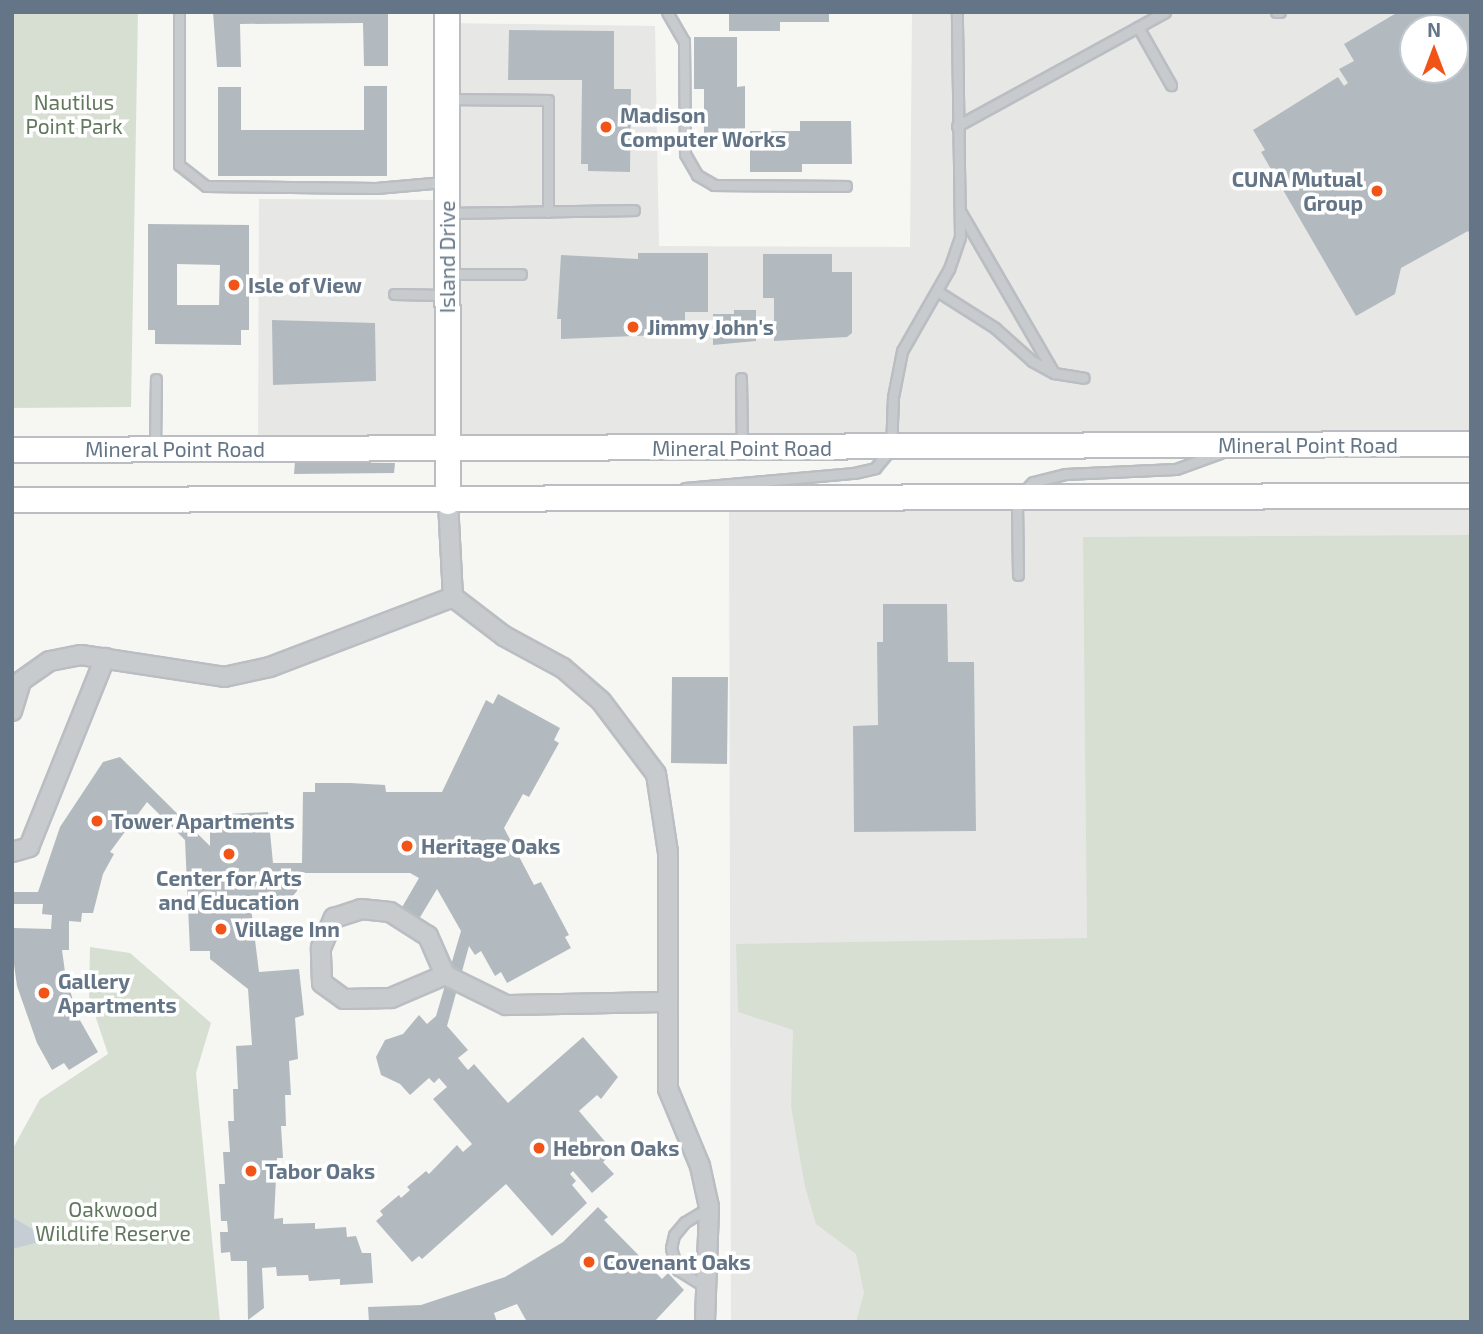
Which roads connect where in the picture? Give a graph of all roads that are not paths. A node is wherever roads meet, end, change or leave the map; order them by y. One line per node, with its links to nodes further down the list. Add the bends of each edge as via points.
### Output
1 (179, 12): 10 (lane, via 179,164 206,186 376,188)
2 (447, 12): 8 (main road, Island Drive)
3 (667, 12): 11 (lane, via 684,41 685,154 697,175 714,185)
4 (957, 12): 9 (lane)
5 (1165, 12): 6 (lane)
6 (1138, 27): 7 (lane); 9 (lane)
7 (1171, 85)
8 (447, 99): 10 (main road, Island Drive); 14 (lane, via 548,100)
9 (957, 126): 12 (lane)
10 (447, 181): 15 (main road, Island Drive)
11 (846, 186)
12 (958, 207): 18 (lane, via 960,237); 20 (lane)
13 (634, 211): 14 (lane)
14 (548, 212): 15 (lane)
15 (447, 213): 17 (main road, Island Drive)
16 (521, 274): 17 (lane)
17 (447, 284): 19 (lane); 26 (main road, Island Drive)
18 (937, 291): 20 (lane); 29 (lane, via 902,351 893,397)
19 (394, 294)
20 (1054, 373): 22 (lane)
21 (741, 378): 27 (lane)
22 (1084, 378)
23 (156, 379): 28 (lane)
24 (1471, 444): 25 (main road, Mineral Point Road)
25 (1241, 445): 29 (main road, Mineral Point Road); 32 (lane, via 1176,469 1044,476)
26 (447, 446): 27 (main road, Mineral Point Road); 28 (main road, Mineral Point Road); 35 (main road, Island Drive)
27 (742, 448): 29 (main road, Mineral Point Road)
28 (155, 449): 30 (main road, Mineral Point Road)
29 (891, 449): 34 (lane, via 875,468 853,474 702,484)
30 (12, 450)
31 (1471, 496): 32 (main road)
32 (1017, 499): 34 (main road); 36 (lane)
33 (12, 500): 35 (main road)
34 (632, 500): 35 (main road)
35 (447, 502): 37 (street)
36 (1018, 575)
37 (453, 597): 38 (street, via 270,667 225,677); 43 (street, via 504,636 563,668 601,701 656,774 668,852)
38 (105, 658): 39 (street, via 80,655 50,661); 41 (street, via 29,847)
39 (17, 678): 40 (street)
40 (12, 711)
41 (12, 852)
42 (445, 975): 42 (street, via 391,998 344,999 322,983 321,948 334,918 361,909 390,912 428,936); 43 (street, via 506,1005)
43 (668, 1002): 44 (street, via 668,1089 700,1166)
44 (709, 1207): 45 (street); 45 (lane, via 685,1222 671,1248 678,1270)
45 (708, 1289): 46 (street)
46 (705, 1322)

